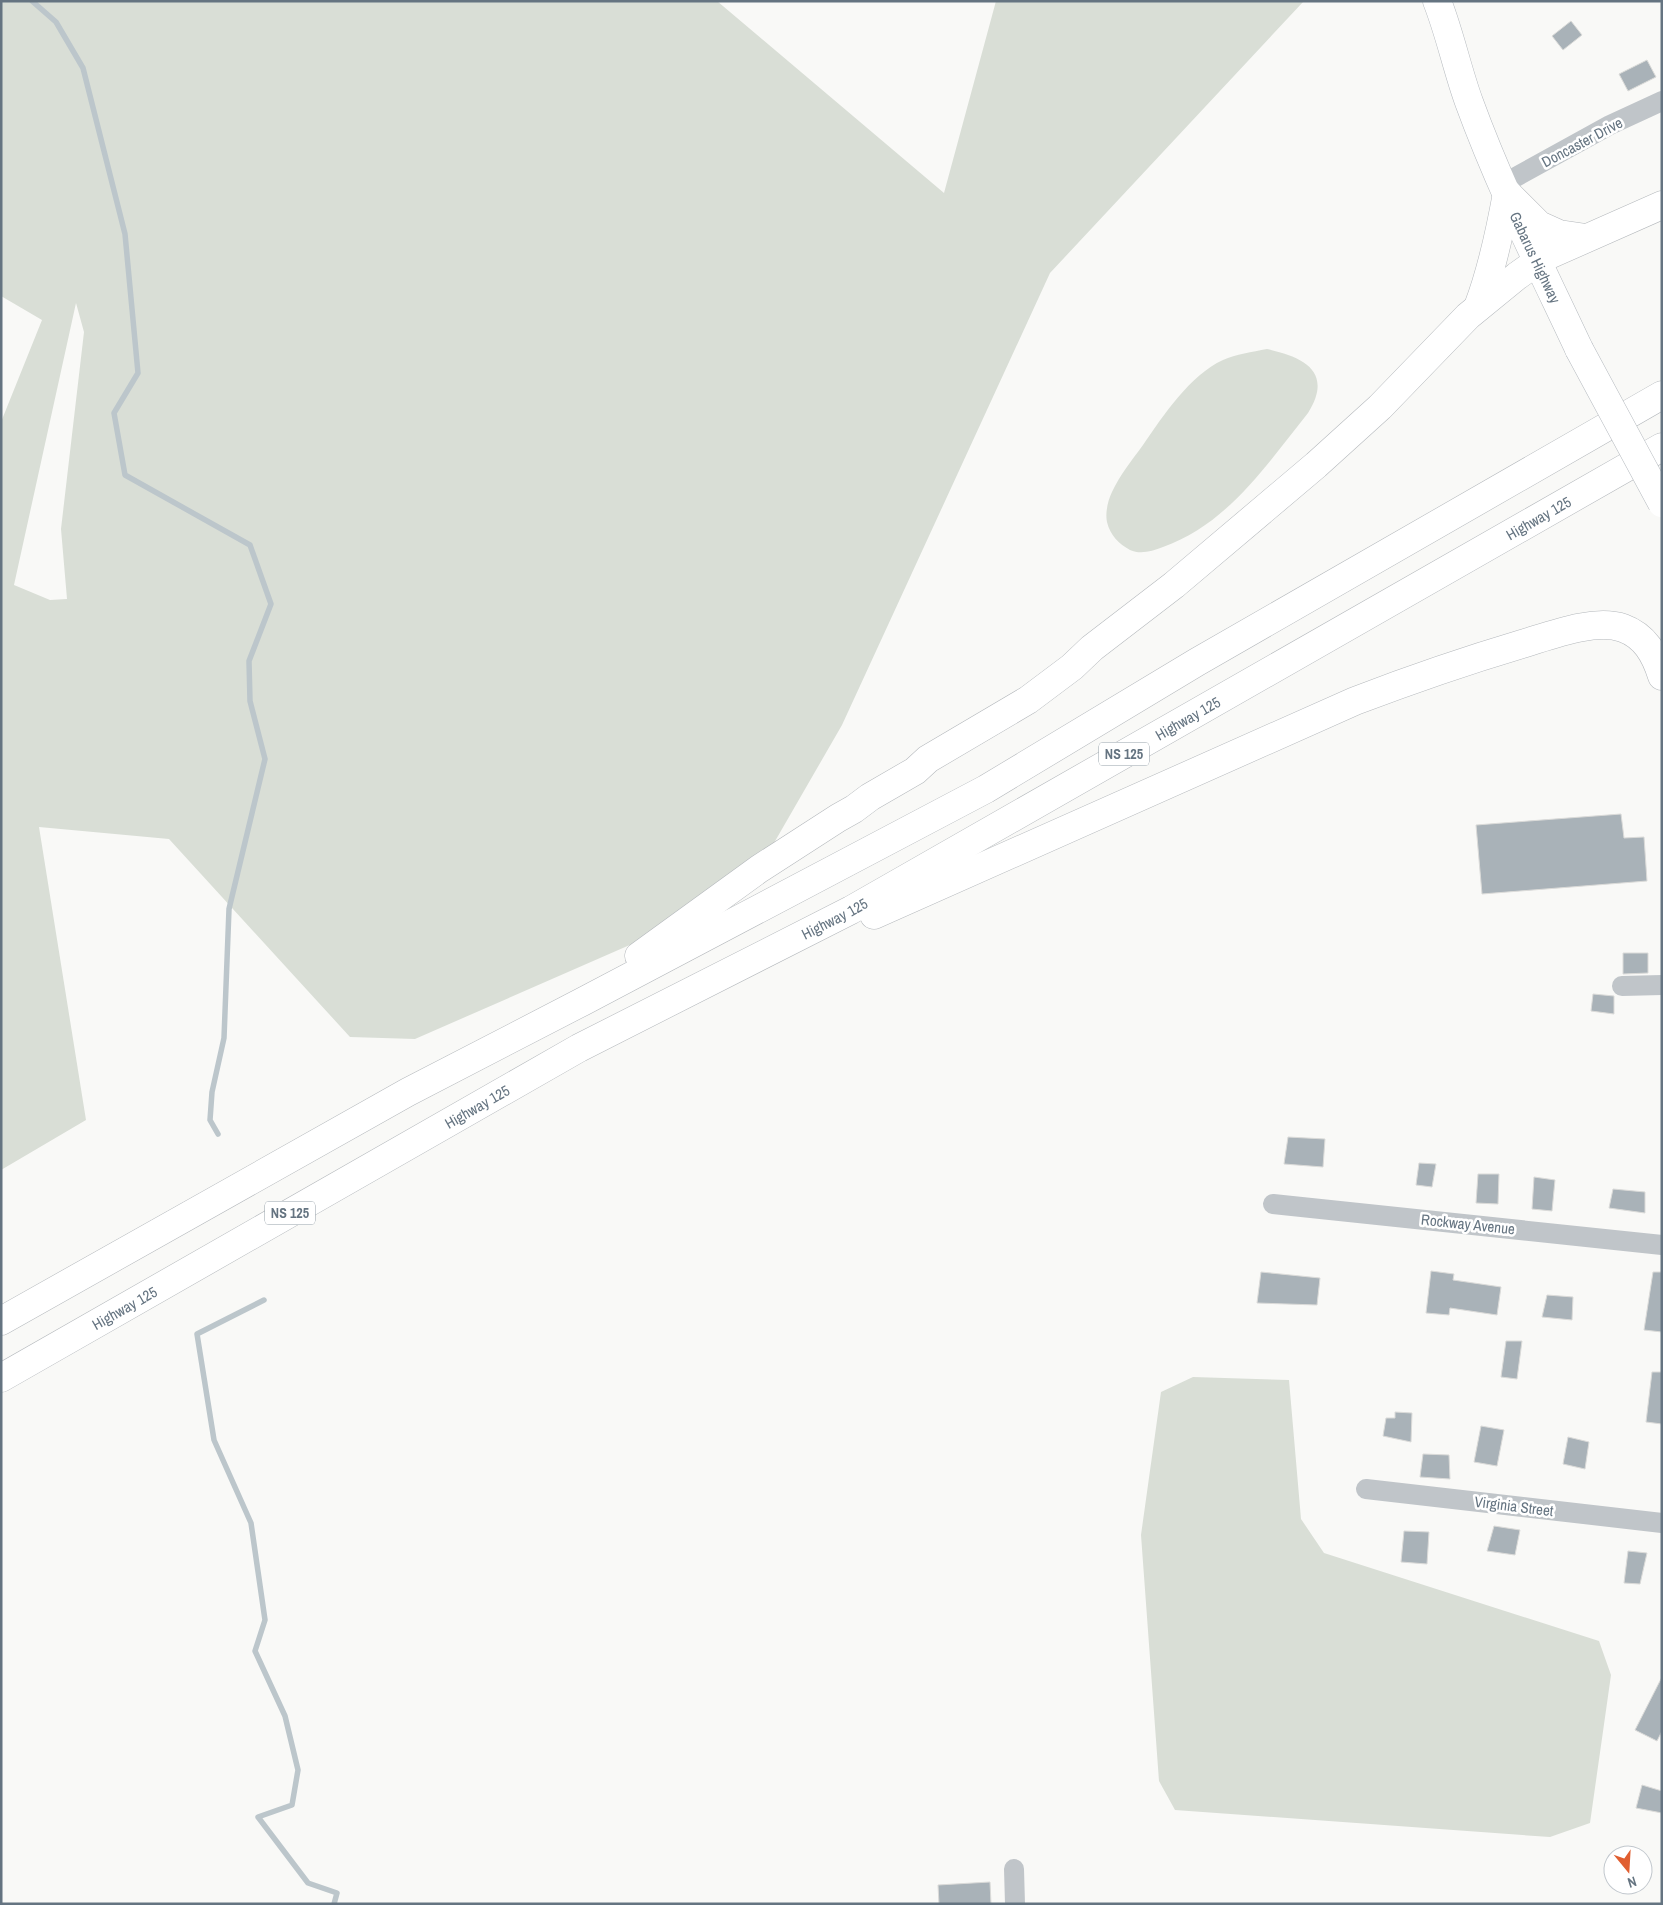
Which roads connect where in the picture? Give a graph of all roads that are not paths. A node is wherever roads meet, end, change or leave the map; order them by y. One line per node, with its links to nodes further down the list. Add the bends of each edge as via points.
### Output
1 (1436, 1): 3 (main road, Gabarus Highway, via 1469,102)
2 (1662, 101): 3 (street, Doncaster Drive, via 1610,125)
3 (1505, 189): 5 (main road, via 1539,225 1560,234); 6 (main road, Gabarus Highway); 7 (main road, via 1498,244)
4 (1662, 205): 5 (main road)
5 (1586, 238): 6 (main road)
6 (1538, 260): 7 (main road); 10 (main road, Gabarus Highway, bridge, via 1579,349)
7 (1478, 307): 14 (main road, via 1316,465 1072,667 1028,700 928,759 915,771 767,864)
8 (1662, 395): 14 (main road, NS 125, via 1197,662 986,789)
9 (1662, 447): 15 (main road, Highway 125 / NS 125, via 851,910)
10 (1662, 503)
11 (1662, 676): 15 (main road, via 1644,641 1621,628 1602,626 1550,636 1407,681 1310,721)
12 (1662, 985): 13 (street)
13 (1622, 986)
14 (562, 1012): 18 (main road, NS 125, via 408,1092)
15 (579, 1048): 19 (main road, Highway 125 / NS 125)
16 (1273, 1204): 17 (street, Rockway Avenue)
17 (1662, 1245)
18 (1, 1321)
19 (1, 1378)
20 (1366, 1489): 21 (street, Virginia Street)
21 (1662, 1523)
22 (1014, 1869): 23 (street)
23 (1015, 1904)

